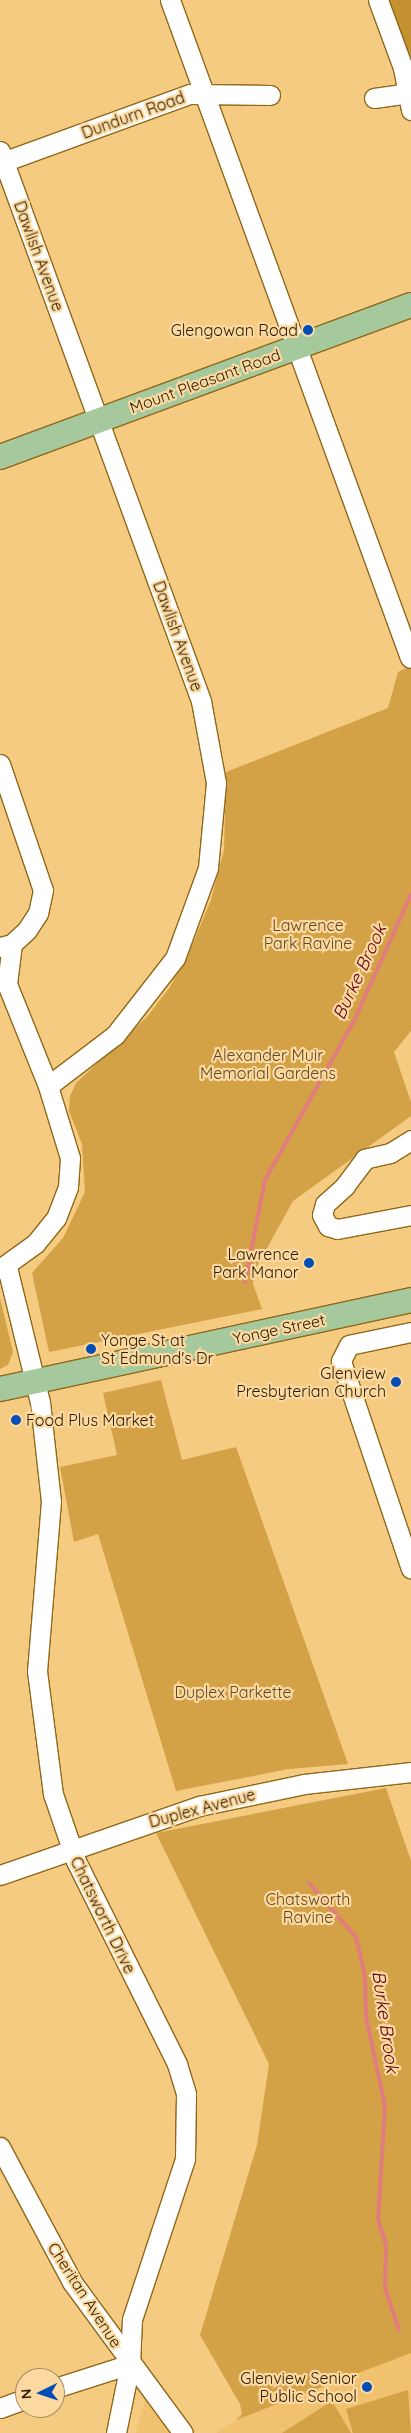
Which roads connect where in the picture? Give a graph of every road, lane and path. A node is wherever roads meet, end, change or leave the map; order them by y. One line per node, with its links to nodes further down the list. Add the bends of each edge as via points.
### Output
1 (170, 0): 3 (street)
2 (378, 0): 6 (street)
3 (203, 92): 4 (street, Dundurn Road); 7 (street, Dundurn Road); 9 (street)
4 (270, 95)
5 (374, 98): 6 (street)
6 (409, 101)
7 (1, 159): 10 (street, Dawlish Avenue)
8 (411, 306): 9 (main road, Mount Pleasant Road)
9 (298, 347): 10 (main road, Mount Pleasant Road); 12 (street)
10 (99, 420): 11 (main road, Mount Pleasant Road); 16 (street, Dawlish Avenue, via 201,701 213,760 216,808 201,897 170,965 115,1035)
11 (0, 457)
12 (410, 658)
13 (0, 764): 14 (street, via 43,890 34,921)
14 (6, 946): 15 (street)
15 (4, 982): 16 (street)
16 (48, 1086): 19 (street, via 70,1158 68,1187 46,1232)
17 (411, 1140): 18 (street, via 390,1153 365,1158 345,1186 325,1204 322,1215 328,1226 337,1230)
18 (411, 1215)
19 (3, 1268): 22 (street, Chatsworth Drive)
20 (411, 1300): 22 (main road, Yonge Street)
21 (411, 1332): 24 (street, via 349,1346 341,1362)
22 (36, 1381): 23 (main road, Yonge Street); 26 (street, Chatsworth Drive, via 52,1523 40,1611 38,1696 52,1794)
23 (0, 1389)
24 (411, 1569)
25 (411, 1772): 26 (street, Duplex Avenue, via 295,1785 200,1806)
26 (71, 1848): 27 (street, Duplex Avenue); 29 (street, Chatsworth Drive, via 177,2064 186,2094 185,2159 132,2319)
27 (0, 1875)
28 (0, 2147): 29 (street, Cheritan Avenue, via 72,2282)
29 (130, 2364): 30 (street); 33 (street, Chatsworth Drive); 34 (street, Cheritan Avenue)
30 (65, 2385)
31 (15, 2403): 32 (street)
32 (0, 2408)
33 (116, 2433)
34 (183, 2433)

